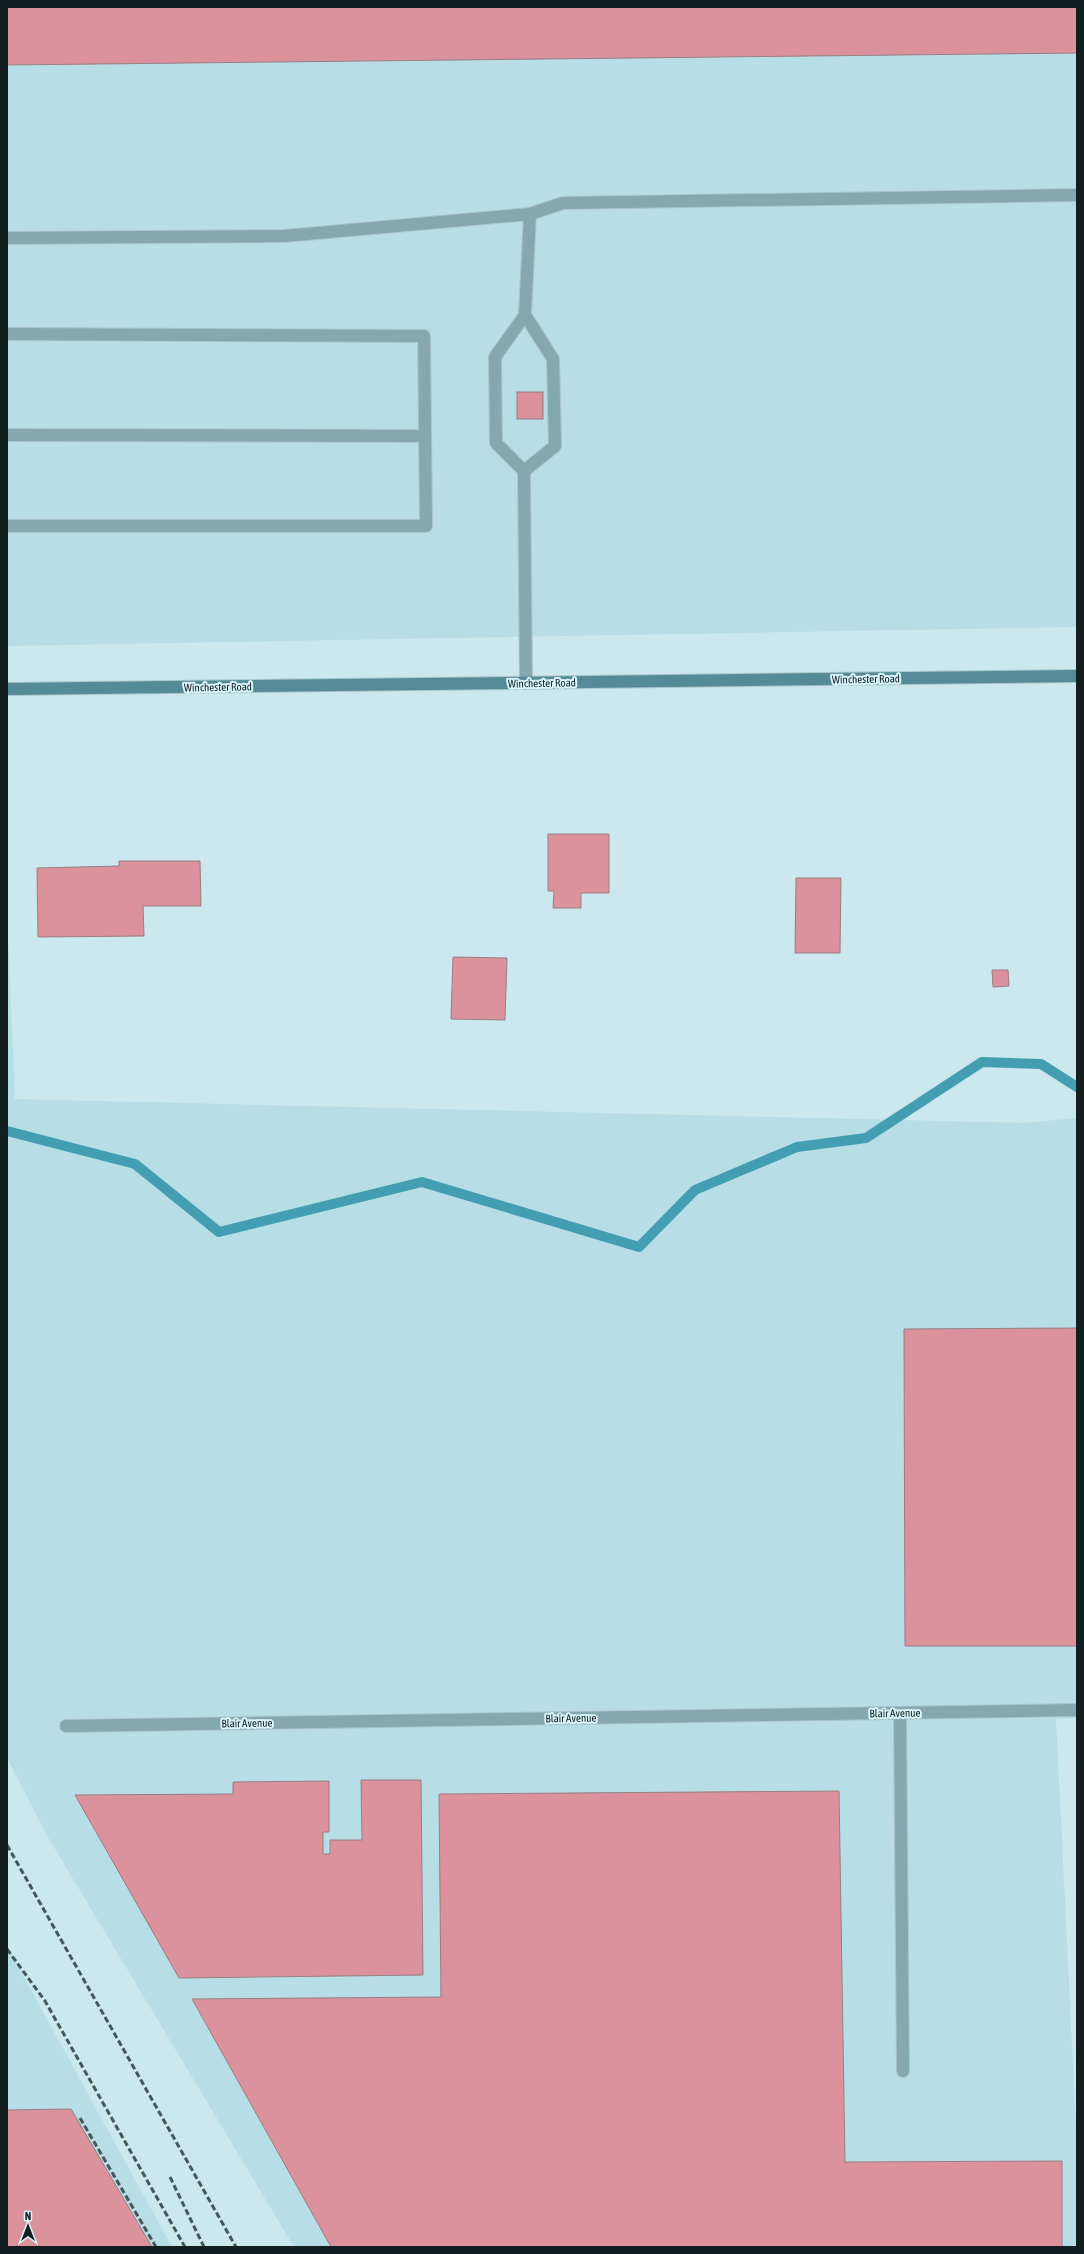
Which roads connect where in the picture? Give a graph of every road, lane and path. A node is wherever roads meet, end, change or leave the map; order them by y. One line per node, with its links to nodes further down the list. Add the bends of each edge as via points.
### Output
1 (1077, 195): 2 (street, via 563,203)
2 (530, 214): 3 (street, via 284,236); 4 (street)
3 (7, 238)
4 (525, 315): 8 (street, via 495,356 496,443); 8 (street, via 553,359 555,446)
5 (7, 334): 7 (street, via 424,336)
6 (7, 436): 7 (street)
7 (425, 436): 9 (street, via 426,526)
8 (524, 470): 11 (street)
9 (7, 526)
10 (1077, 676): 11 (main road, Winchester Road)
11 (526, 683): 12 (main road, Winchester Road)
12 (7, 689)
13 (1077, 1710): 14 (street, Blair Avenue)
14 (900, 1713): 15 (street, Blair Avenue); 16 (street)
15 (66, 1726)
16 (903, 2071)

